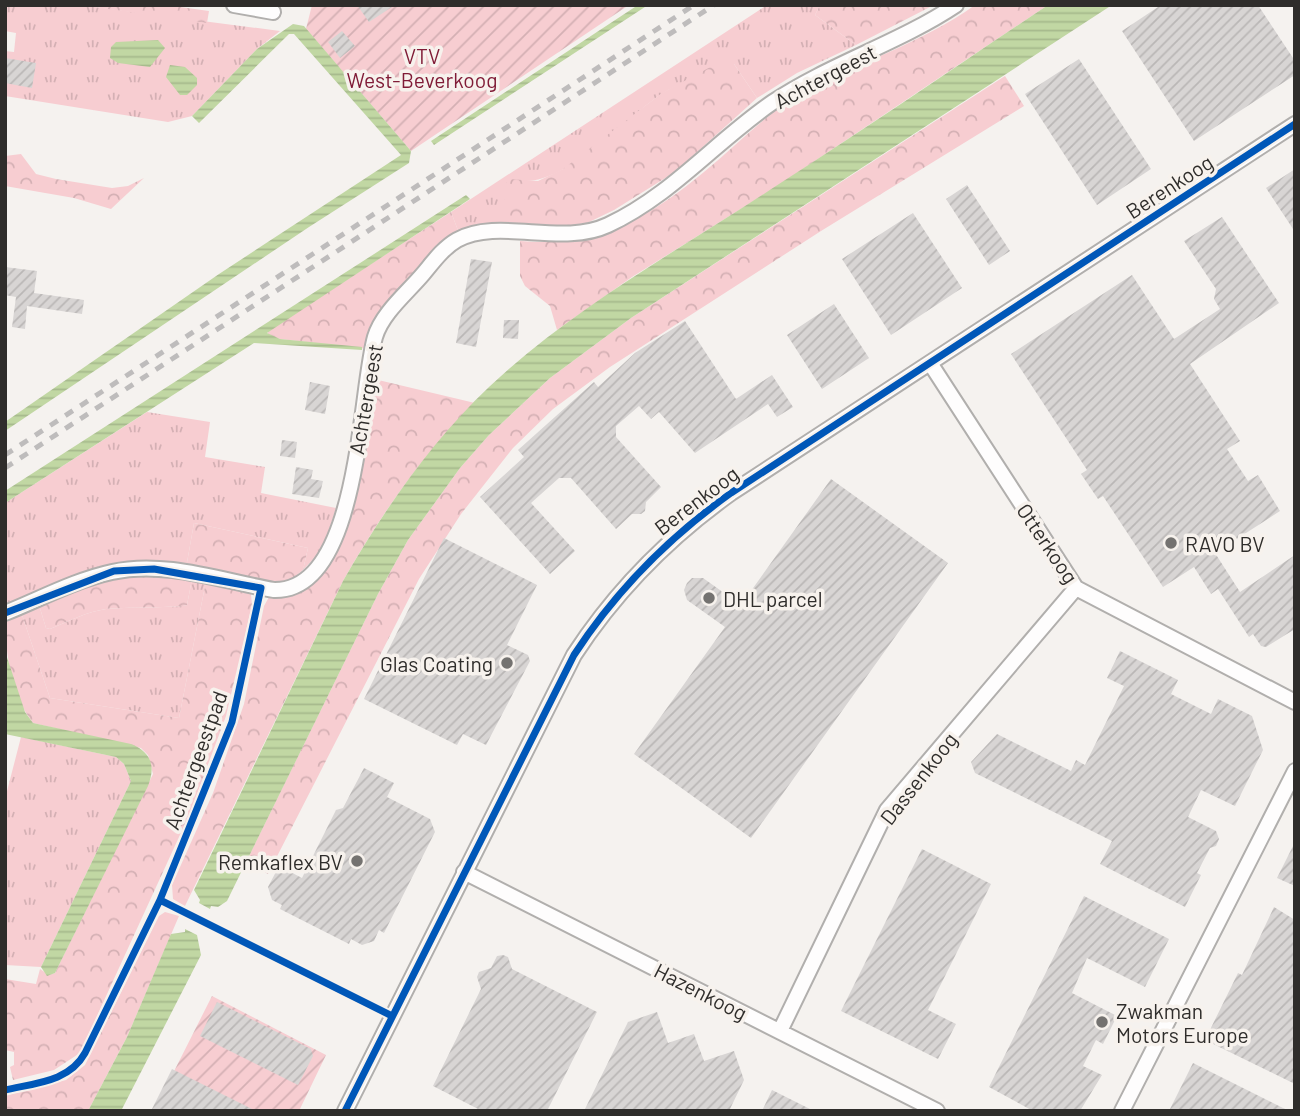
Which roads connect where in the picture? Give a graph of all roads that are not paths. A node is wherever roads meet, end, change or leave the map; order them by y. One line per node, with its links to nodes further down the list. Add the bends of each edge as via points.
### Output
1 (234, 5): 3 (street)
2 (956, 5): 7 (street, Achtergeest, via 775,101 668,189 607,226 551,235 474,234 442,252 378,328 348,500 331,546 303,582 274,590 166,570 114,572)
3 (273, 12)
4 (1295, 124): 5 (street, Berenkoog)
5 (930, 363): 6 (street, Otterkoog); 10 (street, Berenkoog, via 700,516 629,580 574,654)
6 (1076, 588): 8 (street, Otterkoog); 11 (street, Dassenkoog, via 887,810)
7 (5, 613)
8 (1295, 702)
9 (1295, 771): 14 (street)
10 (464, 872): 11 (street, Hazenkoog); 13 (street, Berenkoog)
11 (780, 1031): 12 (street, Hazenkoog)
12 (936, 1110)
13 (345, 1111)
14 (1122, 1111)

